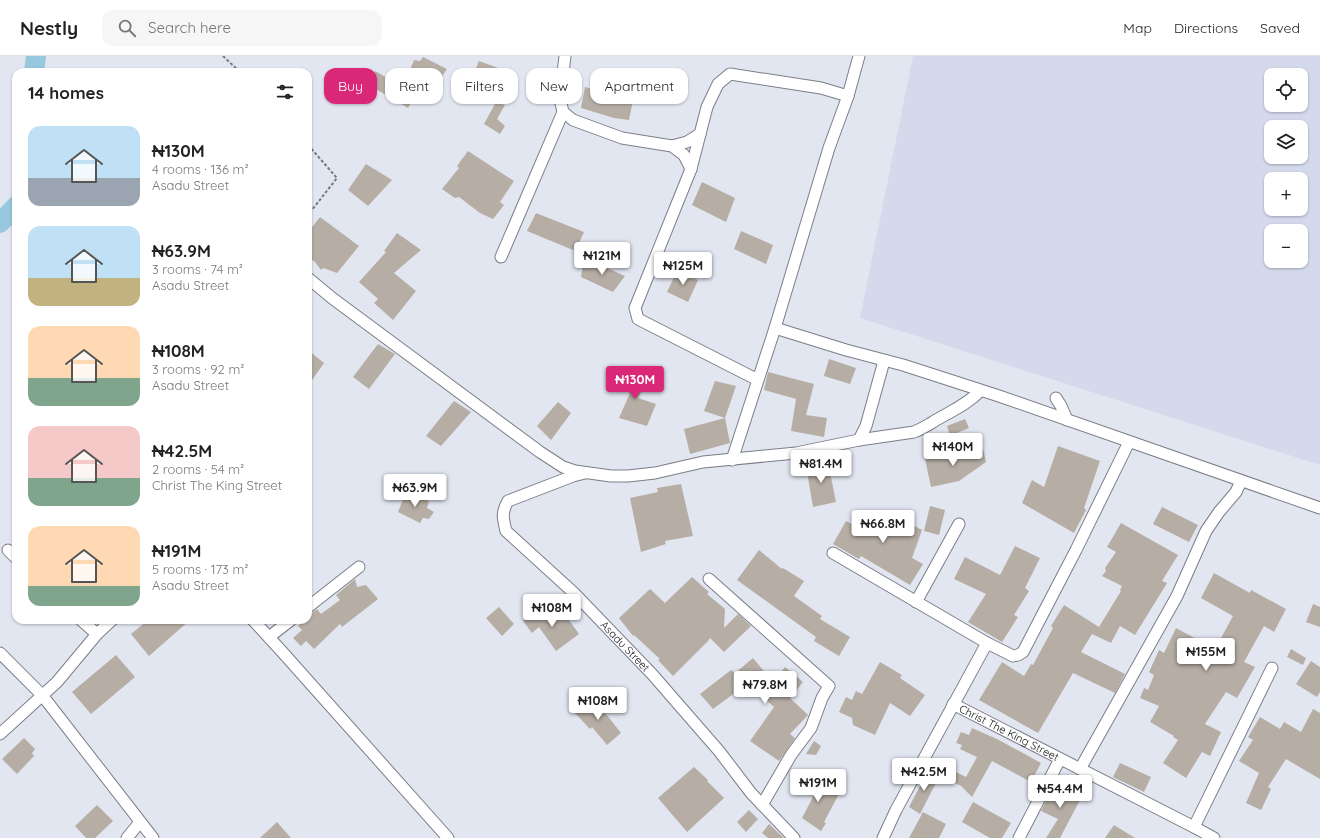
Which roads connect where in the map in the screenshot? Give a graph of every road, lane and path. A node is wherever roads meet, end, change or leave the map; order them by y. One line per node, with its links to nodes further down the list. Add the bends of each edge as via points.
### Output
1 (223, 56): 4 (path)
2 (565, 56): 6 (street, via 560,99)
3 (859, 56): 5 (street)
4 (236, 68)
5 (848, 96): 7 (street, via 821,88 730,74 718,84); 14 (street, via 829,148)
6 (563, 112): 8 (street, via 573,120 622,138); 12 (street)
7 (700, 134): 8 (street, via 687,142); 10 (street)
8 (672, 146): 10 (street, via 684,155)
9 (312, 149): 11 (path, via 338,178)
10 (691, 169): 16 (street, via 635,308 638,319)
11 (312, 210)
12 (501, 257)
13 (312, 281): 23 (street, via 540,452 563,467)
14 (775, 328): 15 (street); 16 (street)
15 (884, 361): 17 (street); 20 (street, via 866,426)
16 (758, 380): 22 (street)
17 (980, 391): 19 (street); 20 (street, via 970,401 922,429)
18 (1056, 398): 19 (street)
19 (1067, 420): 21 (street)
20 (859, 440): 22 (street, via 796,453)
21 (1129, 442): 24 (street); 38 (street, via 1023,652 1013,656)
22 (732, 460): 23 (street, via 703,462 655,473 628,476)
23 (585, 473): 46 (street, Asadu Street, via 508,501 503,510 506,531 574,594 652,674)
24 (1241, 481): 25 (street); 45 (street, via 1236,492 1206,531 1177,596)
25 (1320, 508)
26 (959, 524): 30 (street)
27 (833, 553): 30 (street)
28 (359, 567): 31 (street)
29 (709, 579): 46 (street, via 829,686 811,728)
30 (916, 602): 38 (street)
31 (312, 604)
32 (85, 624): 36 (street)
33 (107, 624): 36 (street)
34 (257, 624): 37 (street)
35 (286, 624): 37 (street)
36 (96, 634): 41 (street, via 57,682)
37 (269, 637): 51 (street)
38 (986, 643): 42 (street)
39 (0, 653): 41 (street)
40 (1272, 668): 48 (street)
41 (42, 695): 43 (street); 47 (street)
42 (953, 704): 44 (street, Christ The King Street); 53 (street)
43 (0, 734)
44 (1060, 759): 45 (street, Christ The King Street); 54 (street)
45 (1080, 770): 48 (street, Christ The King Street)
46 (762, 805): 52 (street, Asadu Street)
47 (140, 822): 49 (street); 50 (street)
48 (1194, 827): 55 (street, Christ The King Street)
49 (126, 838)
50 (153, 838)
51 (448, 838)
52 (794, 838)
53 (883, 838)
54 (1019, 838)
55 (1214, 838)

